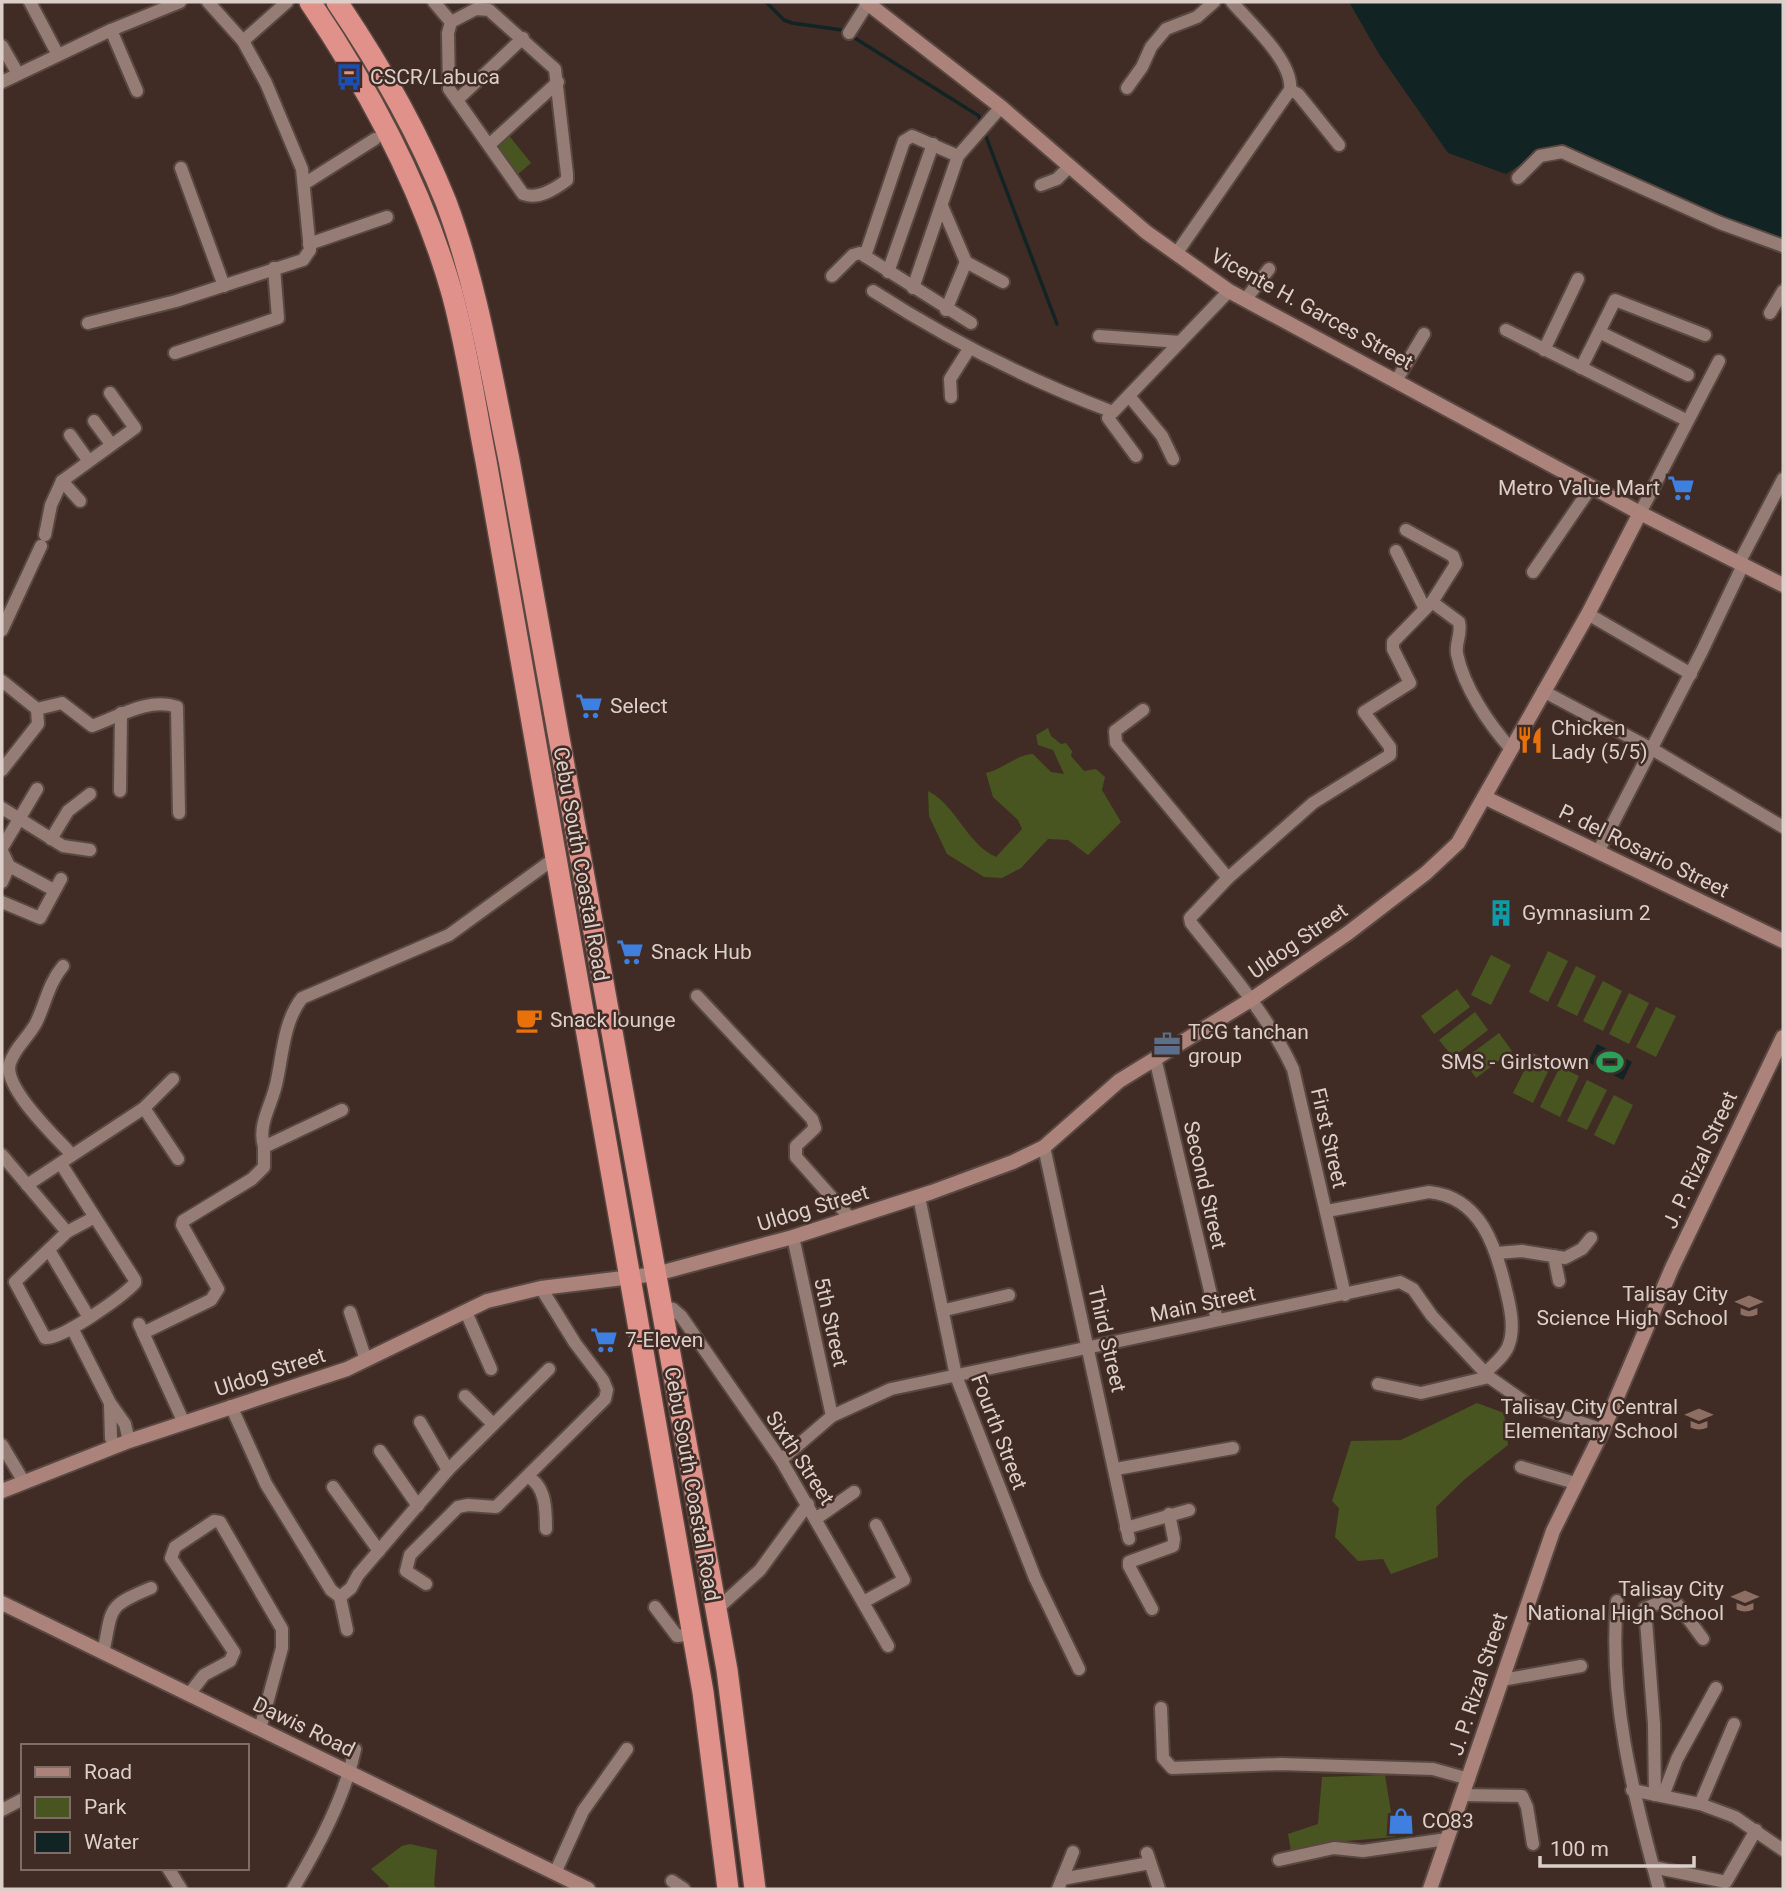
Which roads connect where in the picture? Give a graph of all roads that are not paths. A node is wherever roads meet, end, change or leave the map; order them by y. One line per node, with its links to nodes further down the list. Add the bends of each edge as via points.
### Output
1 (30, 2): 19 (street)
2 (142, 2): 12 (street)
3 (180, 2): 12 (street)
4 (208, 2): 17 (street)
5 (287, 2): 17 (street)
6 (310, 2): 119 (highway, Cebu South Coastal Road, via 388,130 423,206 452,294)
7 (337, 2): 150 (highway, Cebu South Coastal Road, via 431,169 473,289 509,460)
8 (434, 2): 13 (street)
9 (867, 2): 15 (street); 27 (street, Vicente H. Garces Street)
10 (1214, 2): 23 (street, via 1198,17 1166,29)
11 (1232, 2): 24 (street, via 1282,62)
12 (148, 15): 14 (street)
13 (451, 22): 16 (street, via 483,8); 26 (street, via 447,81)
14 (111, 30): 19 (street); 25 (street)
15 (849, 33)
16 (523, 38): 22 (street, via 548,59); 26 (street)
17 (243, 41): 36 (street, via 266,83)
18 (2, 46): 20 (street)
19 (58, 55): 20 (street)
20 (18, 74): 21 (street)
21 (2, 82)
22 (558, 82): 30 (street); 30 (street, via 567,180 554,190 528,196)
23 (1127, 88)
24 (1290, 90): 31 (street); 42 (street)
25 (137, 91)
26 (457, 100): 30 (street)
27 (1001, 107): 32 (street); 33 (street, Vicente H. Garces Street)
28 (375, 139): 36 (street)
29 (933, 144): 32 (street); 43 (street, via 912,136 904,141); 47 (street)
30 (489, 145)
31 (1339, 145)
32 (958, 156): 38 (street)
33 (1070, 166): 37 (street, via 1057,179); 42 (street, Vicente H. Garces Street)
34 (181, 168): 51 (street)
35 (1518, 178): 41 (street, via 1539,156 1562,152)
36 (304, 184): 40 (street)
37 (1041, 185)
38 (942, 206): 44 (street); 52 (street)
39 (387, 217): 40 (street)
40 (309, 244): 45 (street, via 303,260)
41 (1783, 246)
42 (1176, 254): 55 (street, Vicente H. Garces Street)
43 (865, 256): 47 (street); 48 (street, via 853,255)
44 (966, 262): 50 (street); 57 (street)
45 (274, 268): 51 (street); 69 (street, via 278,318)
46 (1269, 269): 56 (street)
47 (888, 272): 52 (street)
48 (832, 276)
49 (1578, 279): 68 (street)
50 (1003, 282)
51 (224, 286): 59 (street)
52 (913, 288): 57 (street)
53 (1783, 290): 58 (street)
54 (873, 291): 67 (street)
55 (1229, 291): 56 (street, Vicente H. Garces Street); 66 (street)
56 (1245, 300): 73 (street, Vicente H. Garces Street)
57 (946, 310): 60 (street)
58 (1770, 313)
59 (88, 323)
60 (971, 323)
61 (1506, 330): 68 (street)
62 (1599, 332): 64 (street, via 1615,300); 71 (street); 72 (street)
63 (1424, 334): 73 (street)
64 (1704, 335)
65 (1099, 336): 66 (street)
66 (1180, 342): 75 (street)
67 (969, 349): 75 (street, via 1043,386 1113,412); 76 (street, via 950,379)
68 (1544, 350): 71 (street)
69 (175, 353)
70 (1718, 360): 78 (street, Uldog Street)
71 (1581, 368): 78 (street)
72 (1688, 374)
73 (1396, 381): 87 (street, Vicente H. Garces Street)
74 (110, 393): 81 (street, via 135,428)
75 (1129, 396): 83 (street, via 1162,436)
76 (951, 397)
77 (1108, 418): 82 (street)
78 (1686, 420): 89 (street, Uldog Street)
79 (94, 421): 81 (street)
80 (70, 435): 84 (street)
81 (111, 444): 84 (street)
82 (1136, 456)
83 (1173, 458)
84 (88, 460): 86 (street)
85 (1783, 479): 92 (street)
86 (62, 481): 88 (street); 97 (street, via 43,541)
87 (1592, 486): 89 (street, Vicente H. Garces Street); 93 (street)
88 (80, 501)
89 (1640, 513): 92 (street, Vicente H. Garces Street); 96 (street, Uldog Street)
90 (1406, 530): 95 (street, via 1455,560)
91 (1396, 551): 95 (street)
92 (1741, 564): 94 (street, Vicente H. Garces Street); 98 (street)
93 (1533, 572)
94 (1783, 585)
95 (1428, 605): 104 (street, via 1459,622 1456,647 1461,670); 121 (street, via 1392,645 1410,683 1364,712 1390,747 1390,755 1313,803)
96 (1588, 614): 98 (street); 100 (street, Uldog Street)
97 (3, 625)
98 (1691, 674): 105 (street)
99 (2, 681): 101 (street)
100 (1543, 691): 104 (street, Uldog Street); 105 (street)
101 (37, 709): 103 (street, via 62,703 92,726); 106 (street, via 38,724)
102 (1143, 710): 121 (street, via 1113,737)
103 (121, 713): 108 (street); 112 (street, via 177,707)
104 (1511, 749): 110 (street, Uldog Street)
105 (1652, 749): 114 (street); 118 (street)
106 (2, 769)
107 (37, 789): 113 (street)
108 (120, 791)
109 (90, 794): 115 (street, via 68,811)
110 (1486, 798): 118 (street, P. del Rosario Street); 127 (street, Uldog Street, via 1458,843 1426,873)
111 (2, 808): 113 (street)
112 (179, 813)
113 (18, 819): 115 (street); 116 (street)
114 (1783, 827)
115 (51, 839): 117 (street)
116 (2, 849): 120 (street)
117 (90, 850)
118 (1598, 852): 124 (street, P. del Rosario Street)
119 (555, 858): 133 (street, via 449,935 302,998 293,1009 263,1121); 151 (highway, Cebu South Coastal Road)
120 (9, 866): 122 (street); 123 (street, via 58,885 40,918)
121 (1228, 878): 127 (street, First Street, via 1192,914 1191,923)
122 (2, 882)
123 (2, 902)
124 (1783, 942)
125 (63, 965): 135 (street, via 48,985 32,1032 16,1048 8,1067 13,1085)
126 (697, 996): 143 (street, via 812,1119 815,1128 796,1146 796,1157)
127 (1252, 999): 129 (street, Uldog Street); 141 (street, First Street, via 1293,1069)
128 (1783, 1037): 177 (street, J. P. Rizal Street, via 1672,1268)
129 (1155, 1058): 134 (street, Uldog Street, via 1119,1080); 161 (street, Second Street)
130 (173, 1079): 131 (street)
131 (144, 1108): 135 (street); 137 (street)
132 (342, 1110): 133 (street)
133 (264, 1147): 175 (street, via 264,1167 252,1180 183,1221 218,1289 216,1295 141,1329)
134 (1044, 1147): 140 (street, Uldog Street, via 1013,1163); 163 (street, Third Street)
135 (71, 1154): 138 (street)
136 (2, 1155): 139 (street)
137 (178, 1159)
138 (61, 1164): 139 (street); 142 (street)
139 (27, 1185): 144 (street)
140 (919, 1196): 143 (street, Uldog Street); 157 (street, Fourth Street)
141 (1327, 1211): 148 (street, via 1442,1193 1465,1205 1483,1224); 155 (street, First Street)
142 (95, 1217): 144 (street); 160 (street, via 135,1283)
143 (851, 1219): 145 (street, Uldog Street)
144 (67, 1232): 147 (street)
145 (793, 1237): 150 (street, Uldog Street); 173 (street, 5th Street)
146 (1591, 1238): 149 (street, via 1572,1256)
147 (49, 1250): 160 (street); 162 (street, via 17,1278 16,1286 45,1338)
148 (1497, 1253): 149 (street); 167 (street, via 1508,1300 1510,1341)
149 (1554, 1256): 152 (street)
150 (656, 1274): 151 (street, Uldog Street); 156 (highway, Cebu South Coastal Road)
151 (631, 1277): 153 (street, Uldog Street); 211 (highway, Cebu South Coastal Road)
152 (1559, 1281)
153 (541, 1288): 159 (street, Uldog Street, via 487,1301); 187 (street, via 607,1390 605,1399)
154 (1009, 1295): 157 (street)
155 (1345, 1295): 161 (street, Main Street); 167 (street, Main Street, via 1407,1283)
156 (662, 1307): 183 (street, Sixth Street, via 681,1316); 209 (highway, Cebu South Coastal Road)
157 (944, 1310): 168 (street, Fourth Street)
158 (350, 1312): 164 (street)
159 (466, 1312): 164 (street, Uldog Street); 165 (street)
160 (88, 1316): 162 (street)
161 (1216, 1320): 163 (street, Main Street)
162 (72, 1328): 171 (street)
163 (1089, 1348): 168 (street, Main Street); 185 (street, Third Street)
164 (366, 1360): 172 (street, Uldog Street)
165 (491, 1369)
166 (549, 1369): 176 (street)
167 (1487, 1375): 169 (street, via 1421,1393); 177 (street, Main Street, via 1529,1405)
168 (956, 1376): 173 (street, Main Street, via 891,1390); 216 (street, Fourth Street, via 1035,1578)
169 (1378, 1384)
170 (465, 1396): 176 (street)
171 (110, 1403): 178 (street, via 125,1423); 180 (street)
172 (231, 1406): 175 (street, Uldog Street); 203 (street, via 266,1484 331,1590)
173 (832, 1416): 183 (street, Main Street)
174 (420, 1422): 186 (street)
175 (184, 1423): 178 (street, Uldog Street)
176 (492, 1423): 186 (street)
177 (1602, 1430): 189 (street, J. P. Rizal Street)
178 (129, 1441): 180 (street, Uldog Street)
179 (2, 1445): 188 (street)
180 (114, 1447): 188 (street, Uldog Street)
181 (1233, 1448): 185 (street)
182 (380, 1451): 194 (street)
183 (781, 1460): 193 (street, Sixth Street)
184 (1521, 1467): 189 (street)
185 (1116, 1469): 196 (street, Third Street, via 1127,1534)
186 (448, 1470): 194 (street)
187 (528, 1477): 199 (street, via 545,1503); 201 (street, via 496,1507 468,1505 450,1513 407,1563 406,1571)
188 (24, 1482): 191 (street, Uldog Street)
189 (1575, 1483): 217 (street, J. P. Rizal Street, via 1553,1531)
190 (333, 1487): 200 (street)
191 (2, 1491)
192 (854, 1492): 197 (street)
193 (808, 1504): 197 (street, Sixth Street); 209 (street, via 760,1570)
194 (418, 1506): 200 (street)
195 (1189, 1510): 196 (street)
196 (1169, 1514): 208 (street, via 1173,1546 1129,1562)
197 (817, 1518): 204 (street, Sixth Street)
198 (876, 1525): 204 (street, via 904,1580)
199 (546, 1529)
200 (379, 1551): 203 (street)
201 (426, 1584)
202 (151, 1588): 214 (street, via 119,1601 113,1609)
203 (340, 1597): 210 (street)
204 (865, 1601): 213 (street, Sixth Street)
205 (1617, 1601): 227 (street, via 1619,1718)
206 (2, 1603): 214 (street, Dawis Road)
207 (655, 1607): 211 (street, via 677,1636)
208 (1152, 1609)
209 (716, 1610): 249 (highway, Cebu South Coastal Road)
210 (347, 1630)
211 (693, 1634): 248 (highway, Cebu South Coastal Road)
212 (1703, 1639): 229 (street, via 1678,1605 1661,1602 1645,1608)
213 (888, 1646)
214 (103, 1653): 219 (street, Dawis Road)
215 (1581, 1666): 217 (street)
216 (1079, 1669)
217 (1502, 1680): 226 (street, J. P. Rizal Street)
218 (1716, 1688): 229 (street)
219 (190, 1693): 222 (street, Dawis Road); 222 (street, via 204,1675 229,1661 234,1651 171,1558 175,1547 214,1521 220,1522 282,1629 282,1648)
220 (1161, 1708): 226 (street, via 1163,1758 1172,1768 1281,1763 1433,1769)
221 (1734, 1724): 231 (street)
222 (260, 1729): 225 (street, Dawis Road)
223 (355, 1749): 225 (street)
224 (627, 1749): 241 (street, via 583,1811)
225 (349, 1773): 241 (street, Dawis Road); 245 (street, via 313,1856)
226 (1469, 1780): 228 (street, J. P. Rizal Street)
227 (1632, 1790): 229 (street); 239 (street)
228 (1462, 1795): 234 (street, J. P. Rizal Street); 235 (street, via 1522,1796)
229 (1659, 1796): 231 (street)
230 (21, 1800): 232 (street)
231 (1700, 1804): 233 (street)
232 (2, 1810)
233 (1756, 1830): 236 (street); 239 (street, via 1726,1882)
234 (1447, 1839): 238 (street, via 1363,1851 1334,1848); 251 (street, J. P. Rizal Street)
235 (1533, 1844)
236 (1783, 1850)
237 (1073, 1852): 243 (street)
238 (1279, 1860)
239 (1653, 1867): 252 (street)
240 (169, 1870): 244 (street)
241 (555, 1872): 246 (street, Dawis Road)
242 (672, 1881): 247 (street)
243 (1060, 1884): 250 (street, via 1149,1858)
244 (181, 1889)
245 (293, 1889)
246 (587, 1889)
247 (684, 1889)
248 (727, 1889)
249 (755, 1889)
250 (1158, 1889)
251 (1430, 1889)
252 (1659, 1889)

